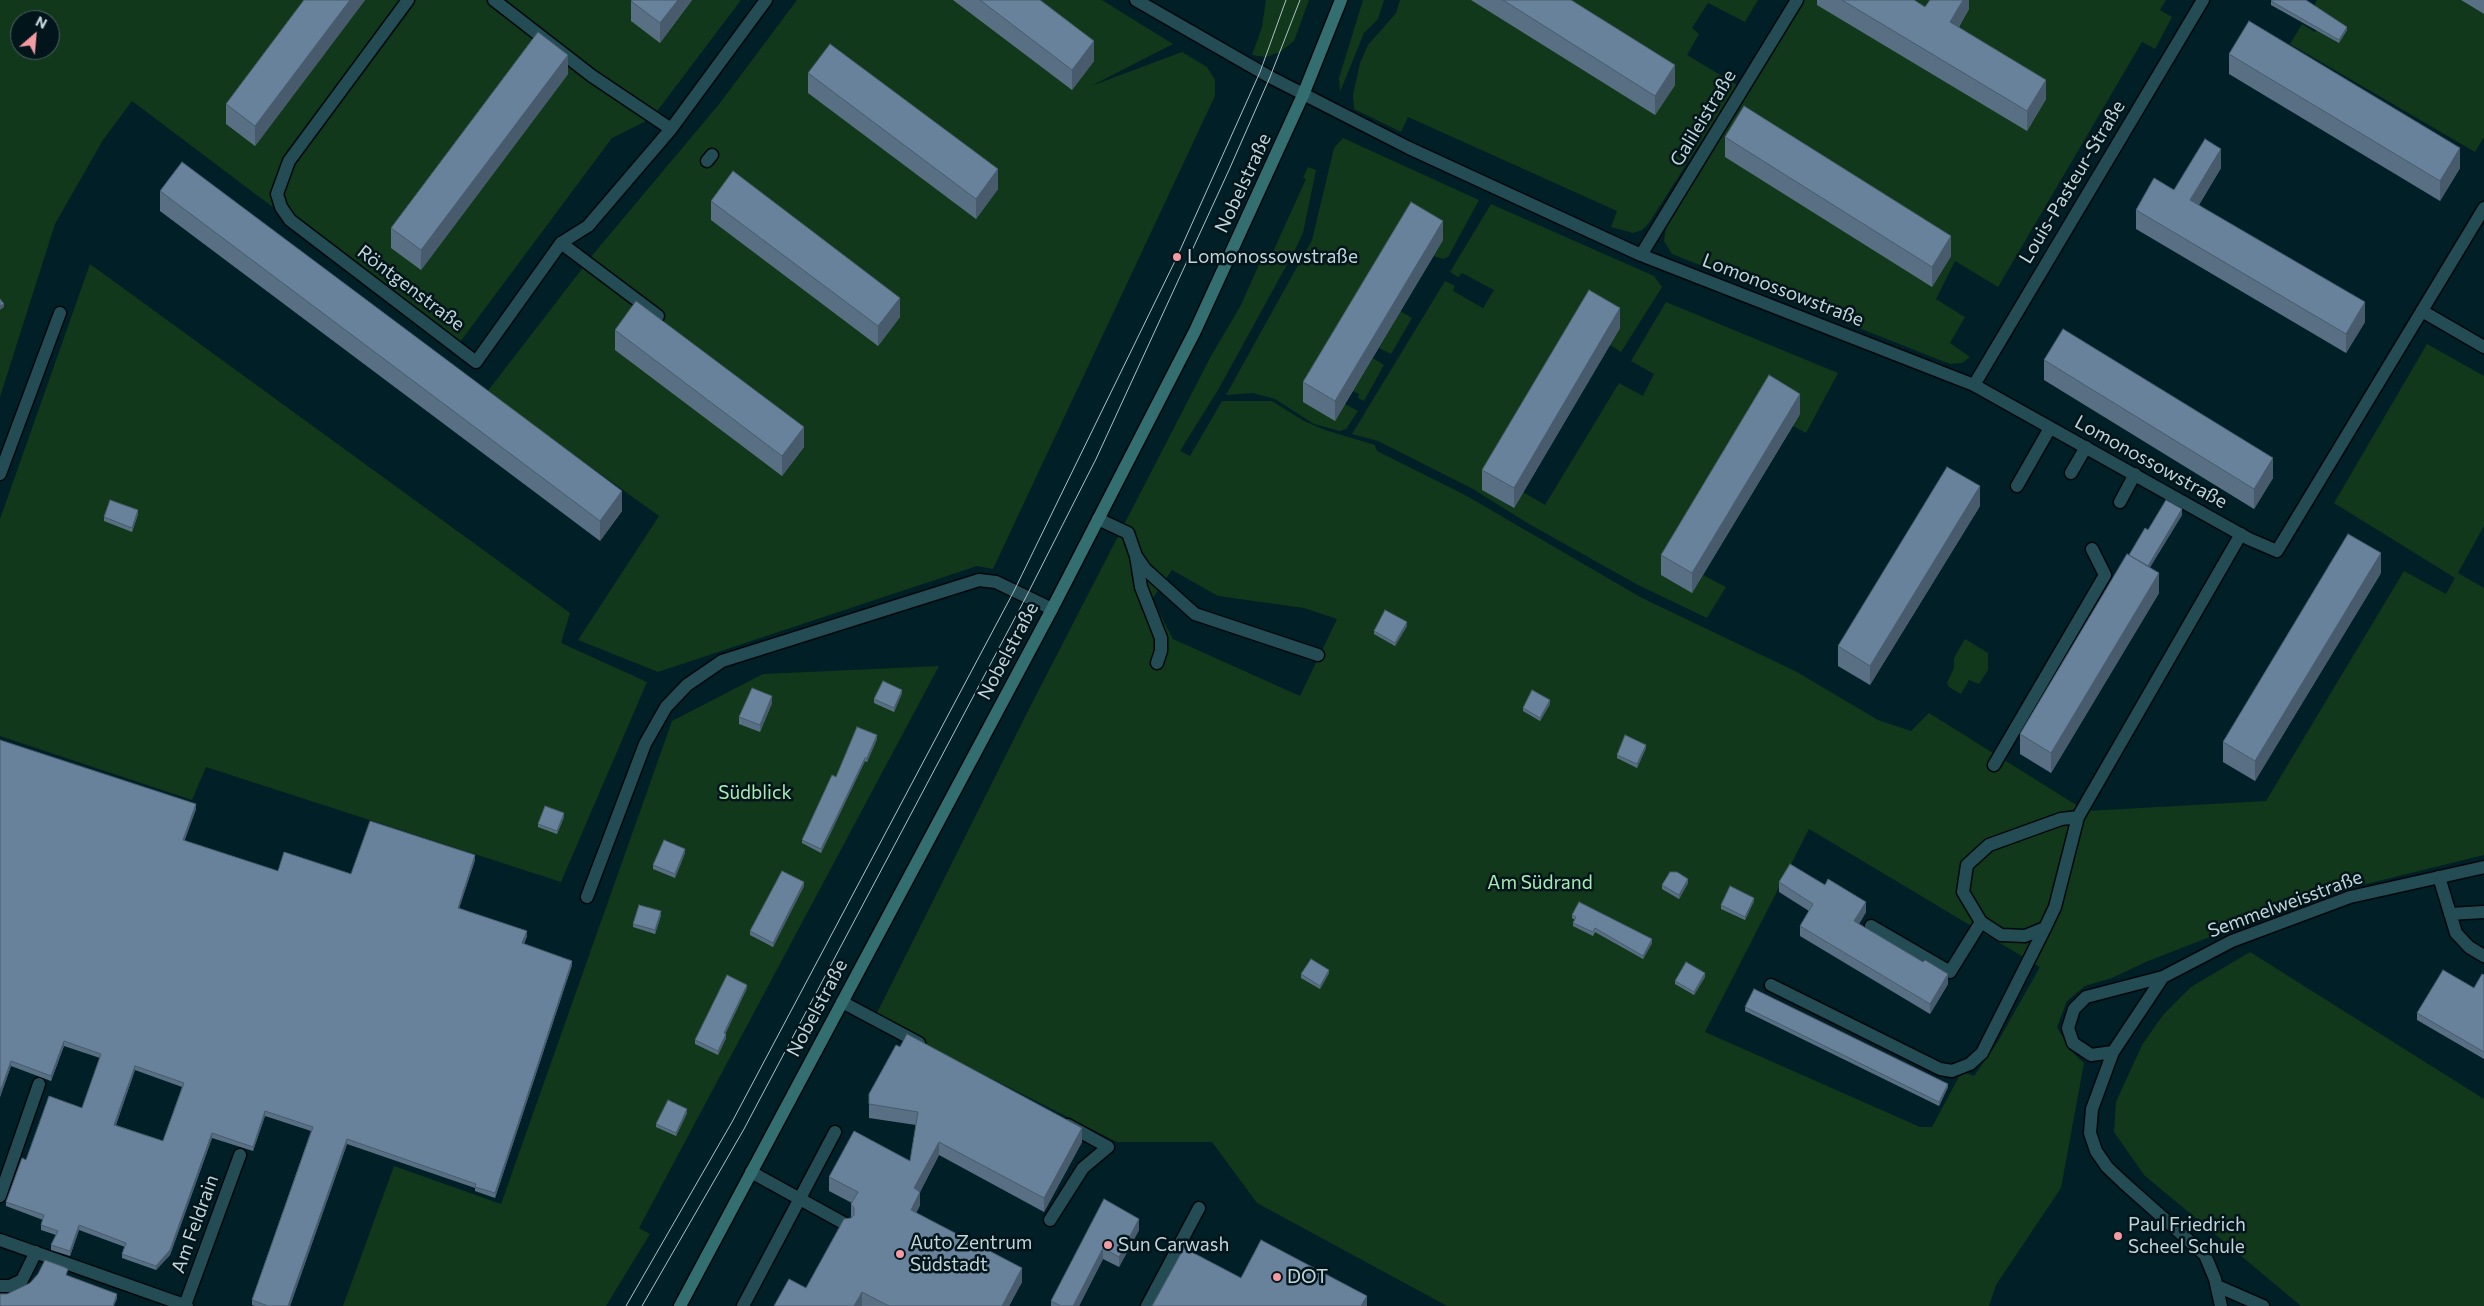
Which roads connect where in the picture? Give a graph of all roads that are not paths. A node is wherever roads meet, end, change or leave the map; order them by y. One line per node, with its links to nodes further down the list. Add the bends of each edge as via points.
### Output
1 (408, 0): 11 (street, Röntgenstraße, via 289,161 280,178 277,194 281,208 290,220 476,362)
2 (494, 0): 9 (street, via 592,76)
3 (766, 0): 9 (street, Röntgenstraße)
4 (1136, 0): 8 (street, Lomonossowstraße)
5 (1340, 0): 8 (main road, Nobelstraße)
6 (1797, 0): 12 (street, Galileistraße)
7 (2203, 0): 17 (street, Louis-Pasteur-Straße)
8 (1303, 95): 12 (street, Lomonossowstraße, via 1409,148); 25 (main road, Nobelstraße, via 1195,331)
9 (671, 129): 11 (street, Röntgenstraße, via 588,226)
10 (2484, 208): 13 (street, Lomonossowstraße)
11 (561, 243): 15 (street)
12 (1641, 255): 17 (street, Lomonossowstraße)
13 (2422, 311): 16 (street); 26 (street, Lomonossowstraße, via 2278,551)
14 (60, 314): 21 (street)
15 (658, 316)
16 (2484, 347)
17 (1974, 385): 18 (street, Lomonossowstraße)
18 (2050, 428): 19 (street, Lomonossowstraße); 23 (street)
19 (2086, 447): 20 (street); 22 (street, Lomonossowstraße)
20 (2071, 473)
21 (0, 474)
22 (2134, 474): 24 (street); 26 (street, Lomonossowstraße)
23 (2017, 486)
24 (2120, 502)
25 (1098, 518): 28 (street, via 1128,533); 29 (main road, Nobelstraße)
26 (2241, 534): 33 (street)
27 (2092, 549): 32 (street, via 2105,574)
28 (1136, 556): 30 (street, via 1145,569 1195,614); 31 (street, via 1141,588 1161,638)
29 (1052, 609): 36 (street, via 996,582 979,580 722,661 687,685 666,707 645,744); 45 (main road, Nobelstraße)
30 (1318, 655)
31 (1157, 664)
32 (1994, 765)
33 (2078, 817): 39 (street, via 2061,819 1989,845 1967,865 1963,892); 41 (street)
34 (2484, 867): 35 (street, Semmelweisstraße)
35 (2439, 877): 38 (street); 43 (street, Semmelweisstraße, via 2350,897 2232,941)
36 (587, 897)
37 (2484, 912): 38 (street)
38 (2450, 914): 42 (street, via 2456,933 2469,947)
39 (1981, 922): 40 (street, via 1950,972); 41 (street, via 2001,935 2025,936)
40 (1871, 926)
41 (2045, 928): 44 (street, via 1982,1052 1970,1064 1952,1071 1940,1069)
42 (2484, 956)
43 (2162, 977): 47 (street, Semmelweisstraße); 47 (street, Semmelweisstraße, via 2086,997 2074,1009 2068,1028 2073,1043 2091,1055)
44 (1771, 985)
45 (842, 1002): 46 (street); 52 (main road, Nobelstraße)
46 (931, 1050)
47 (2113, 1052): 61 (street, Semmelweisstraße, via 2092,1109 2090,1133 2096,1151 2107,1167 2205,1255)
48 (39, 1084): 53 (street)
49 (1058, 1119): 56 (street, via 1108,1147 1083,1168)
50 (835, 1132): 54 (street)
51 (240, 1155): 62 (street, Am Feldrain)
52 (751, 1172): 54 (street); 63 (main road, Nobelstraße)
53 (0, 1196)
54 (800, 1199): 57 (street); 64 (street)
55 (1199, 1208): 65 (street)
56 (1050, 1220)
57 (848, 1225)
58 (0, 1240): 59 (street, Am Feldrain)
59 (36, 1252): 60 (street, via 22,1280 10,1286); 62 (street, Am Feldrain)
60 (0, 1286)
61 (2218, 1286): 66 (street, Semmelweisstraße); 67 (street)
62 (186, 1306)
63 (680, 1306)
64 (743, 1306)
65 (1147, 1306)
66 (2221, 1306)
67 (2263, 1306)

